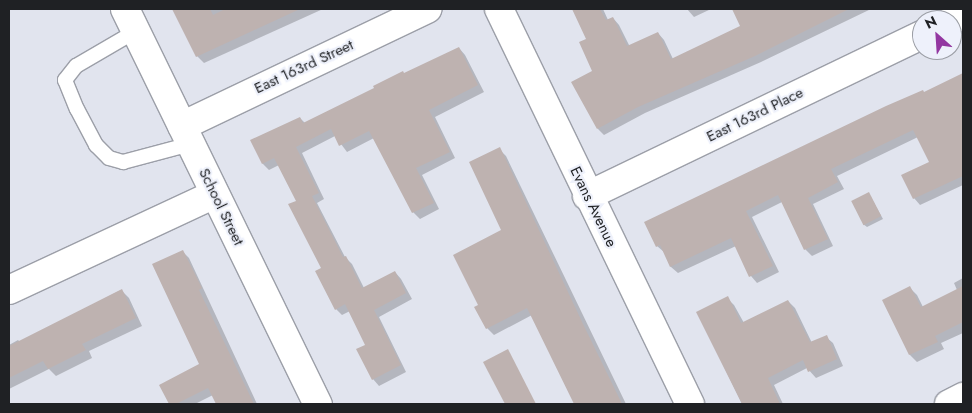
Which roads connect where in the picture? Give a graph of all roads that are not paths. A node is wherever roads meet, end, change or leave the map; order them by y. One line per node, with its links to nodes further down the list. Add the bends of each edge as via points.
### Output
1 (427, 9): 5 (street, East 163rd Street)
2 (499, 9): 7 (street, Evans Avenue)
3 (130, 20): 5 (street, School Street); 5 (lane, via 76,66 66,80 77,109 96,146 109,158 123,162)
4 (912, 39): 7 (street, East 163rd Place)
5 (186, 135): 6 (street, School Street)
6 (215, 194): 8 (street); 10 (street, School Street)
7 (587, 196): 11 (street, Evans Avenue)
8 (9, 290)
9 (963, 397): 12 (street)
10 (318, 404)
11 (690, 404)
12 (949, 404)

